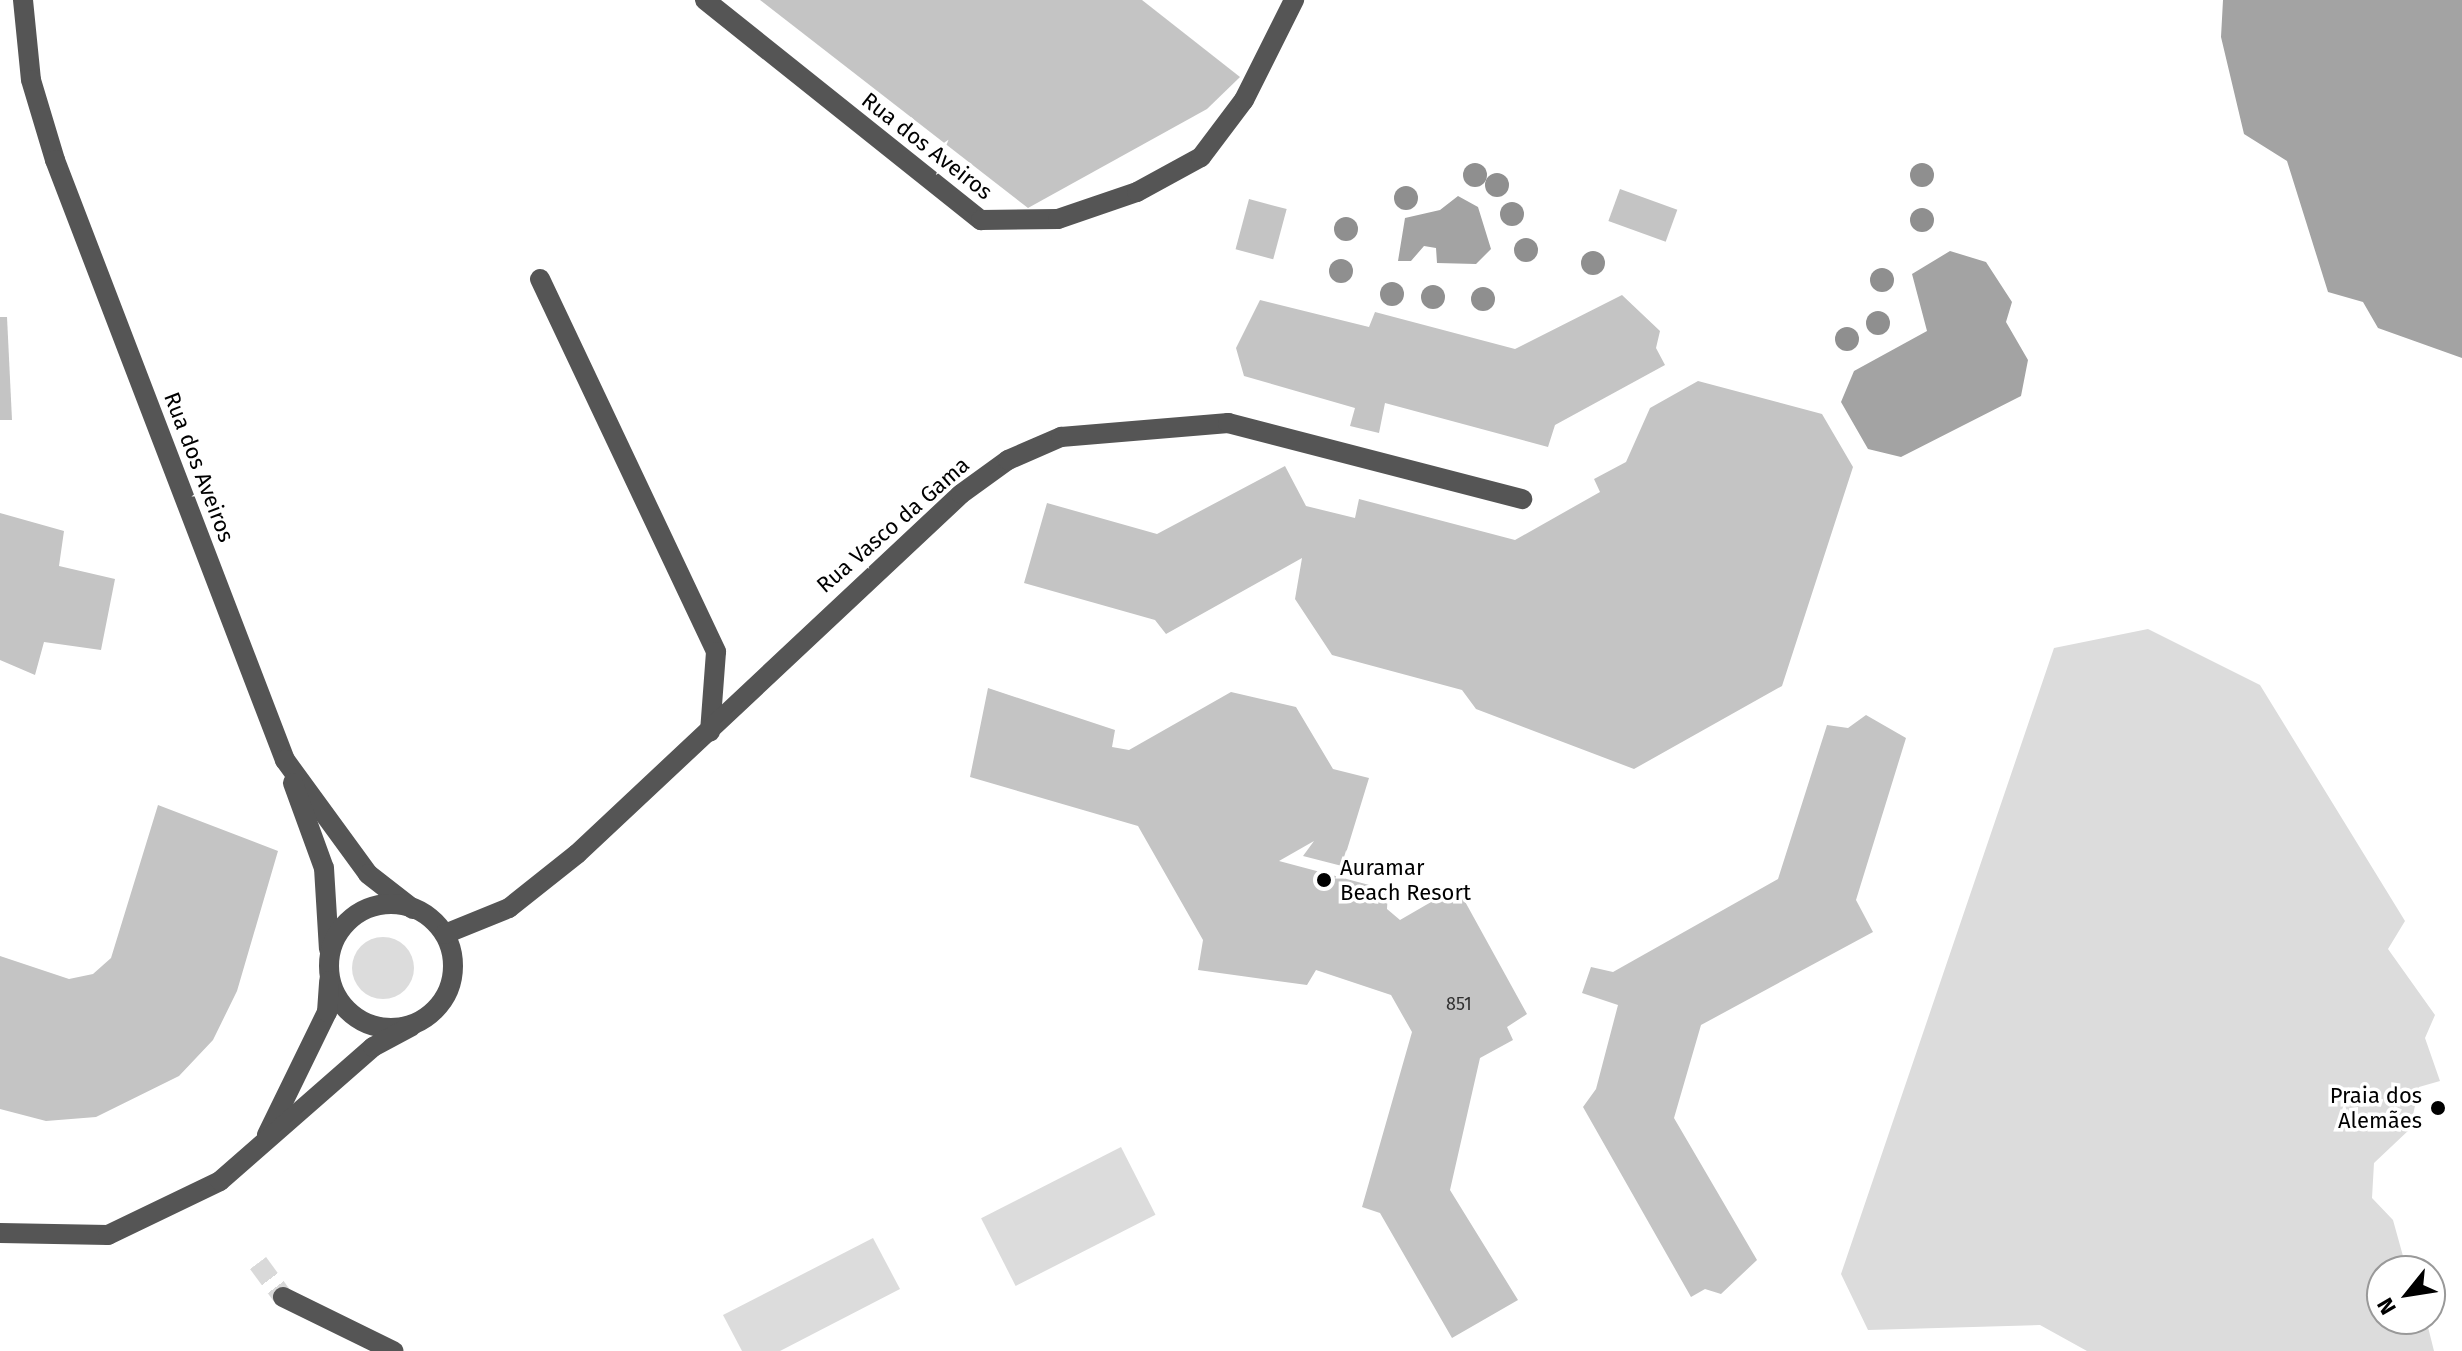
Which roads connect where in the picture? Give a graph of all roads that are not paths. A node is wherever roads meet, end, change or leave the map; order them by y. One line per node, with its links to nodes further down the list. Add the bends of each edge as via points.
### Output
1 (23, 0): 7 (street, Rua dos Aveiros, via 31,80 55,160)
2 (705, 0): 3 (street, Rua dos Aveiros, via 981,220 1058,219 1137,192 1201,157 1244,100)
3 (1294, 0)
4 (540, 279): 6 (street, via 716,652)
5 (1522, 499): 6 (street, Rua Vasco da Gama, via 1228,423 1061,437 1008,460 961,494 800,639)
6 (710, 732): 9 (street, Rua Vasco da Gama, via 509,908)
7 (285, 760): 8 (street, Rua dos Aveiros, via 368,874); 10 (street, via 324,868)
8 (413, 909): 9 (street); 10 (street, via 367,908 337,935)
9 (445, 934): 11 (street, via 454,960 449,991)
10 (330, 964): 11 (street, via 341,1004 362,1021); 12 (street, via 327,1012)
11 (412, 1026): 12 (street, via 373,1047)
12 (261, 1146): 13 (street, via 220,1181 108,1235)
13 (0, 1233)
14 (283, 1297): 15 (street)
15 (393, 1351)

